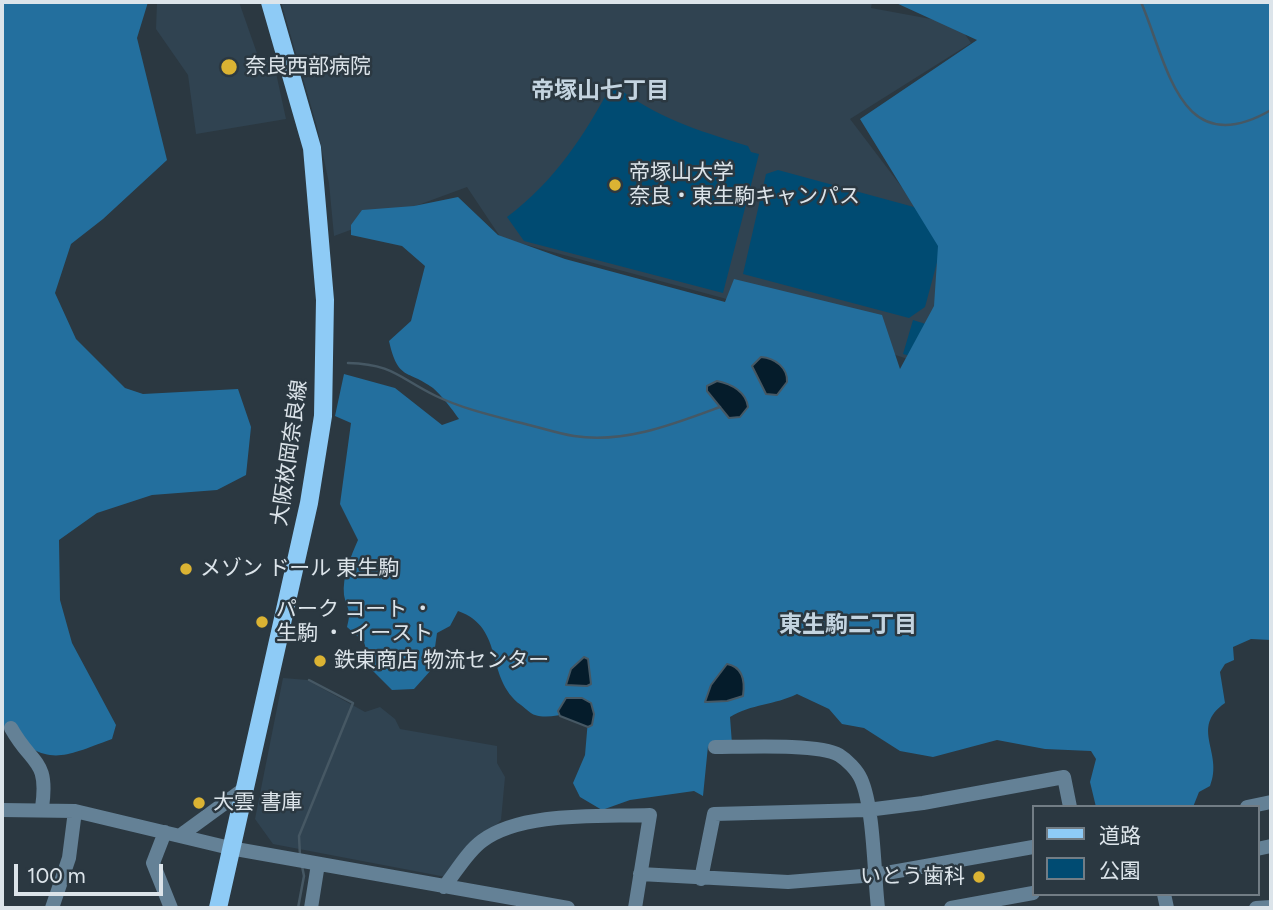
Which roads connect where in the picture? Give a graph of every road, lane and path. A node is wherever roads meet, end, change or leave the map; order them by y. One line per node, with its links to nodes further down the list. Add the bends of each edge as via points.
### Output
1 (270, 2): 4 (main road, 大阪枚岡奈良線, via 312,148 325,300 325,370 323,416 309,503)
2 (11, 728): 6 (street, via 23,750 42,769)
3 (715, 747): 8 (street, via 819,749 838,754 861,779)
4 (244, 789): 11 (street); 13 (main road, 大阪枚岡奈良線)
5 (1070, 805): 8 (street, via 1064,777)
6 (41, 808): 7 (street); 9 (street)
7 (2, 810)
8 (867, 810): 16 (street); 17 (street, via 714,814)
9 (75, 811): 10 (street); 23 (street, via 69,858)
10 (165, 832): 11 (street); 24 (street, via 153,863)
11 (181, 835): 13 (street)
12 (1032, 847): 16 (street)
13 (230, 848): 14 (street); 21 (main road, 大阪枚岡奈良線)
14 (318, 864): 18 (street); 25 (street)
15 (640, 874): 17 (street); 18 (street, via 650,815 573,818 504,828 480,842); 27 (street)
16 (875, 875): 17 (street, via 788,882); 28 (street)
17 (701, 879)
18 (444, 887): 26 (street)
19 (1032, 893): 20 (street)
20 (985, 905): 29 (street)
21 (214, 907)
22 (1271, 907): 30 (street)
23 (52, 908)
24 (171, 908)
25 (311, 908)
26 (568, 908)
27 (635, 908)
28 (878, 908)
29 (951, 908)
30 (1256, 908)

